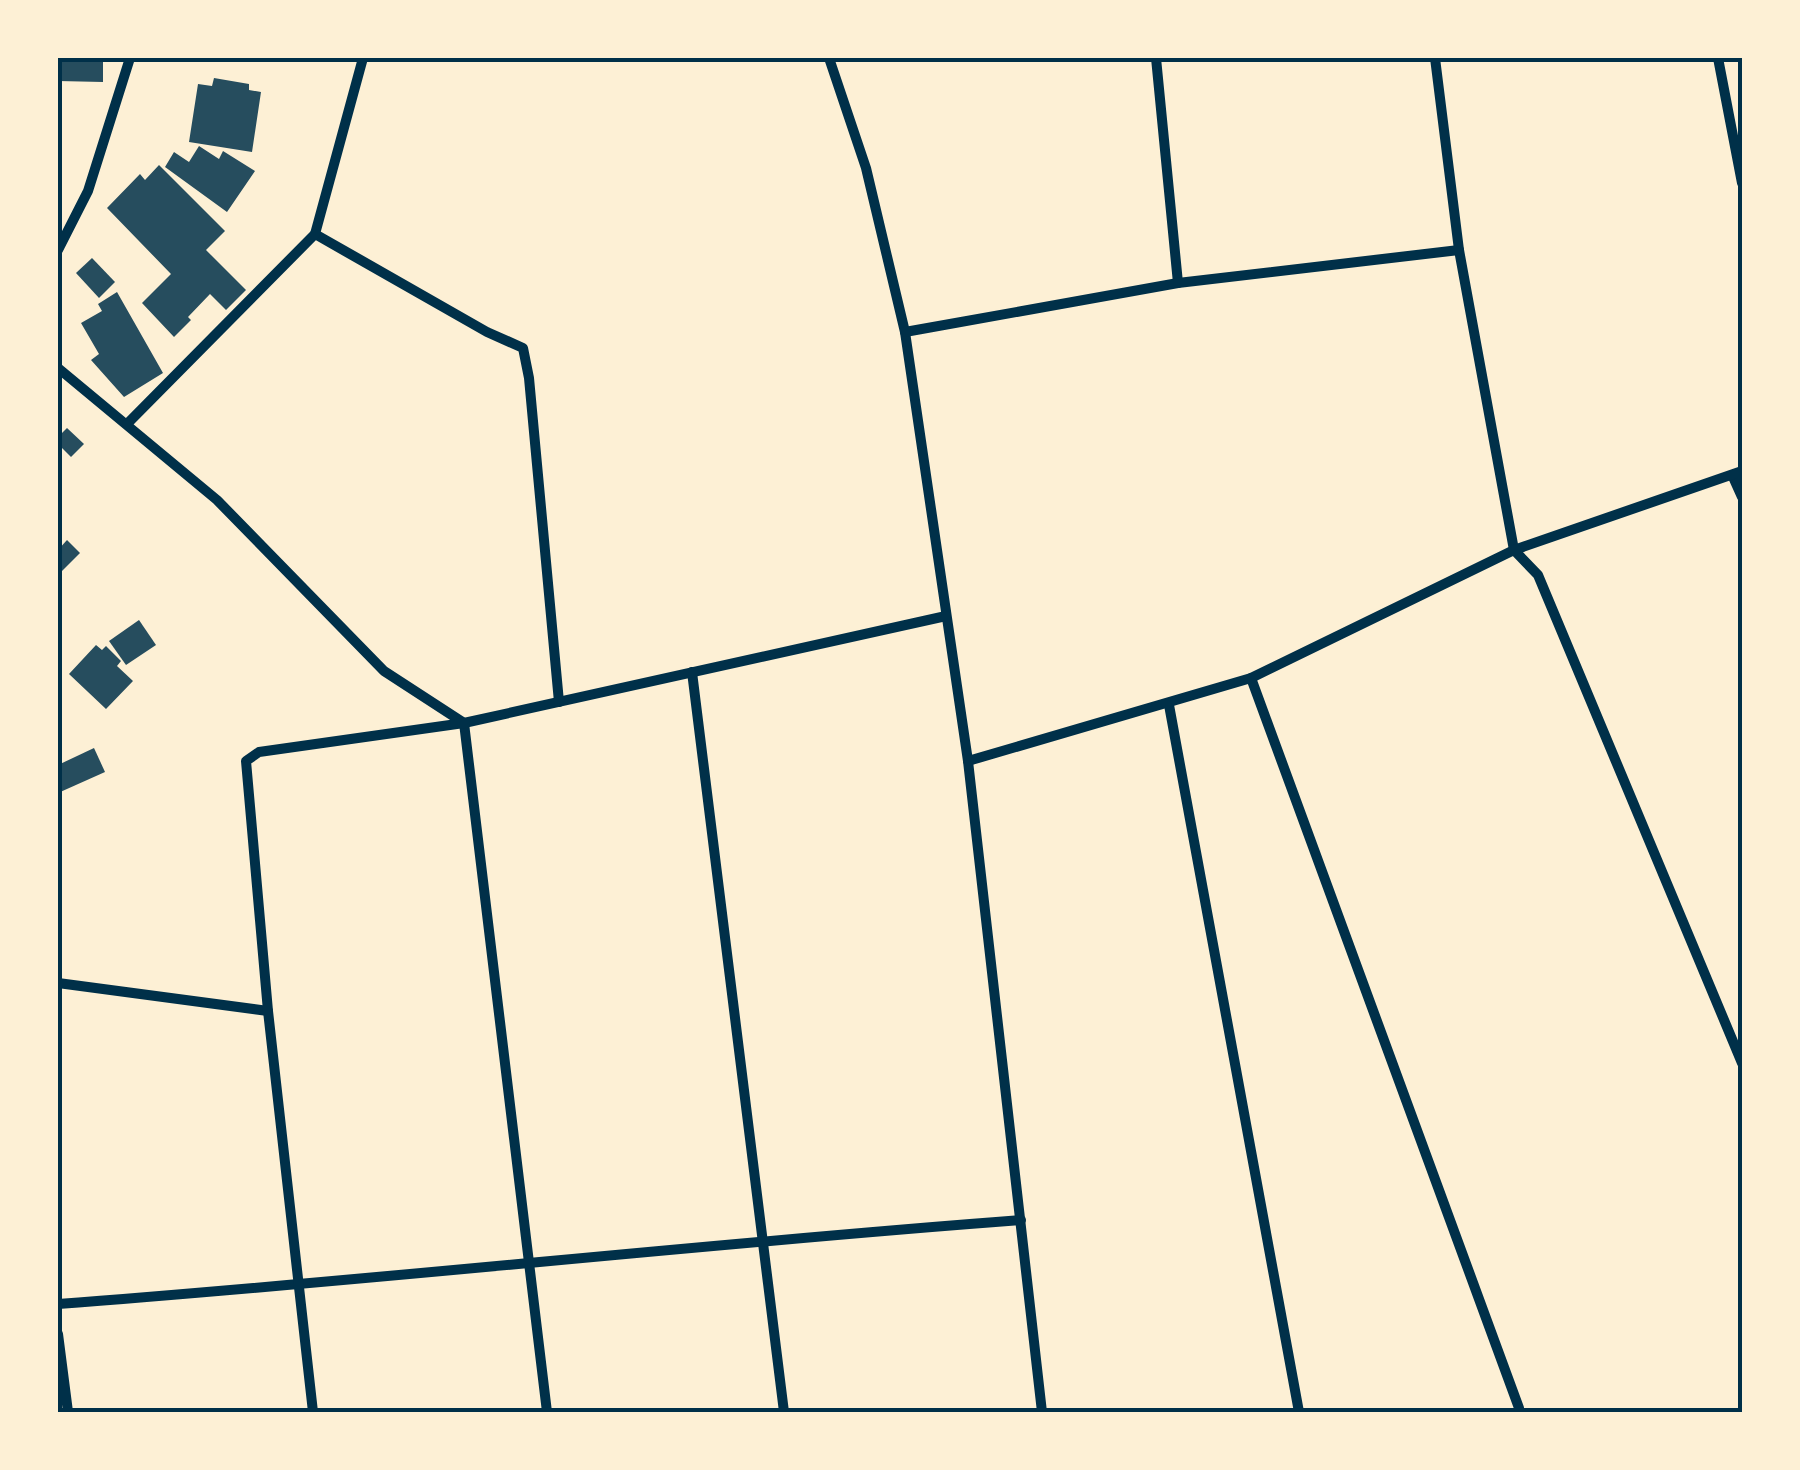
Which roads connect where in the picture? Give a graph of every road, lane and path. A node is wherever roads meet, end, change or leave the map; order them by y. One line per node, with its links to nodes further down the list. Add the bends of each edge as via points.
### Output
1 (130, 58): 9 (street, via 88,190)
2 (363, 58): 8 (street)
3 (829, 58): 12 (street, via 866,168)
4 (1156, 58): 11 (street)
5 (1435, 58): 10 (street)
6 (1718, 58): 7 (street)
7 (1742, 184)
8 (315, 234): 14 (street); 21 (street, via 523,348)
9 (58, 250)
10 (1459, 250): 11 (street); 17 (street)
11 (1178, 283): 12 (street)
12 (906, 332): 18 (street)
13 (58, 368): 14 (street)
14 (127, 424): 23 (street, via 217,500 384,671)
15 (1738, 474): 16 (street); 17 (street)
16 (1742, 497)
17 (1514, 550): 20 (street); 27 (street, via 1538,575)
18 (946, 616): 19 (street); 24 (street)
19 (692, 672): 21 (street); 29 (street)
20 (1251, 678): 22 (street); 34 (street)
21 (559, 702): 23 (street)
22 (1169, 705): 24 (street); 40 (street)
23 (464, 723): 26 (street, via 259,752 246,762); 30 (street)
24 (968, 761): 28 (street)
25 (58, 983): 26 (street)
26 (268, 1011): 31 (street)
27 (1742, 1062)
28 (1021, 1220): 29 (street); 39 (street)
29 (765, 1239): 30 (street); 38 (street)
30 (529, 1263): 31 (street); 37 (street)
31 (299, 1286): 32 (street); 36 (street)
32 (58, 1304)
33 (58, 1334): 35 (street)
34 (1520, 1408)
35 (68, 1412)
36 (313, 1412)
37 (546, 1412)
38 (784, 1412)
39 (1042, 1412)
40 (1299, 1412)

